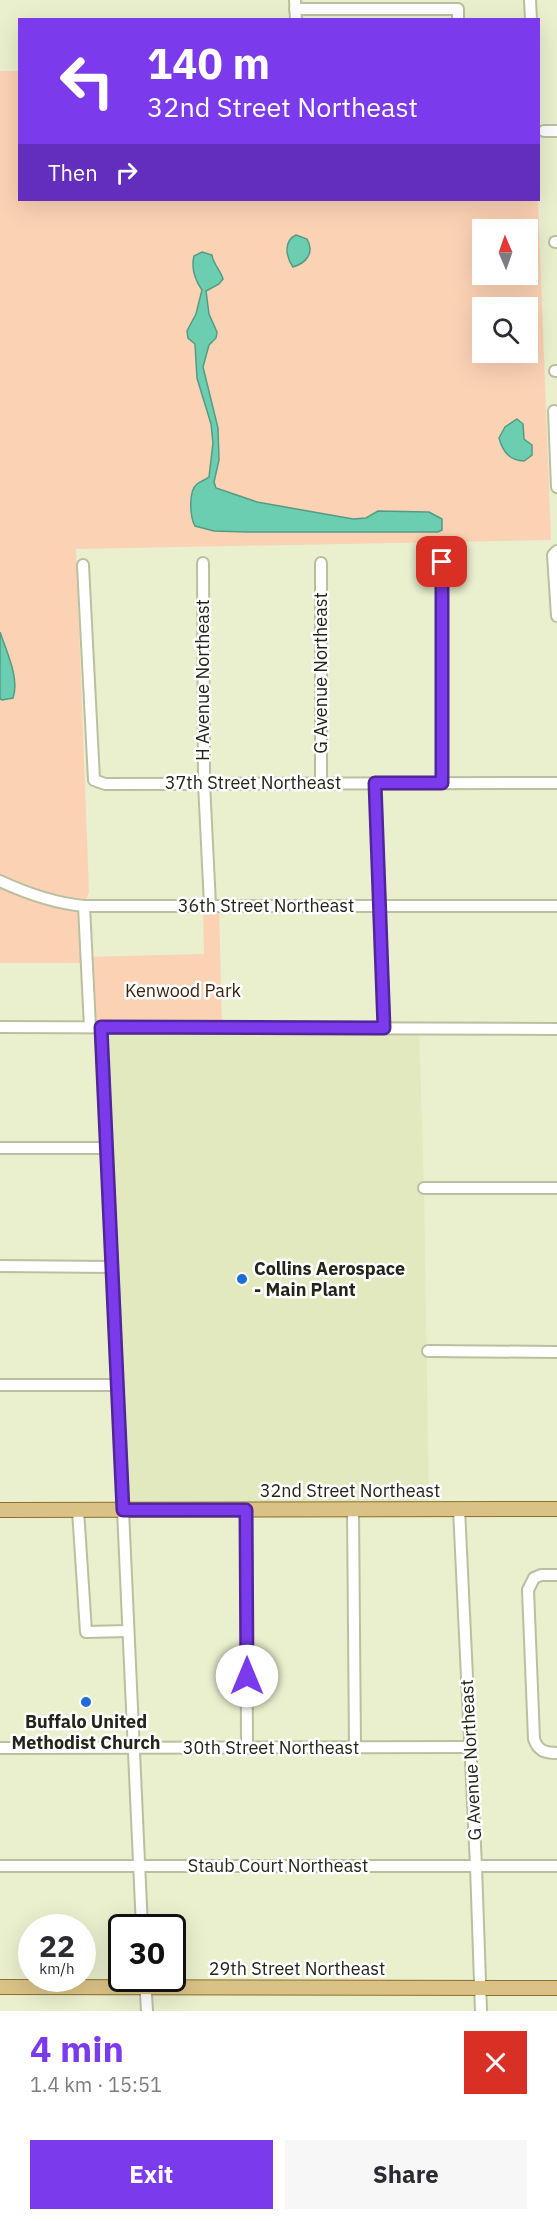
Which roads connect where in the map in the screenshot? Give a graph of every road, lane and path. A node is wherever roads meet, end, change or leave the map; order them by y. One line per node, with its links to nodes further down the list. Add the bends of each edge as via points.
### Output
1 (530, 0): 4 (street)
2 (295, 9): 3 (street, via 458,9)
3 (458, 18)
4 (531, 18)
5 (544, 131): 6 (street)
6 (557, 131)
7 (554, 411): 8 (street)
8 (557, 487)
9 (557, 551): 14 (street, via 553,555)
10 (442, 562): 18 (street)
11 (203, 563): 15 (street, H Avenue Northeast)
12 (321, 563): 16 (street, G Avenue Northeast)
13 (83, 565): 15 (street, 37th Street Northeast, via 94,780 105,784)
14 (557, 616)
15 (204, 783): 16 (street, 37th Street Northeast); 21 (street, H Avenue Northeast)
16 (321, 783): 17 (street, 37th Street Northeast)
17 (375, 783): 18 (street, 37th Street Northeast); 23 (street)
18 (442, 783): 19 (street, 37th Street Northeast)
19 (557, 783)
20 (0, 881): 22 (street, 36th Street Northeast, via 36,896)
21 (210, 905): 22 (street, 36th Street Northeast); 23 (street, 36th Street Northeast)
22 (84, 906): 26 (street)
23 (380, 906): 24 (street, 36th Street Northeast); 27 (street)
24 (557, 906)
25 (0, 1027): 26 (street)
26 (96, 1027): 27 (street); 30 (street)
27 (384, 1028): 28 (street)
28 (557, 1029)
29 (0, 1148): 30 (street)
30 (107, 1148): 34 (street)
31 (424, 1188): 32 (street)
32 (557, 1188)
33 (0, 1266): 34 (street)
34 (112, 1267): 38 (street)
35 (428, 1352): 36 (street)
36 (557, 1352)
37 (0, 1385): 38 (street)
38 (117, 1385): 44 (street)
39 (353, 1509): 40 (main road, 32nd Street Northeast); 45 (main road, 32nd Street Northeast); 51 (street)
40 (459, 1509): 41 (main road, 32nd Street Northeast); 52 (street, G Avenue Northeast)
41 (557, 1509)
42 (0, 1510): 43 (main road, 32nd Street Northeast)
43 (78, 1510): 44 (main road, 32nd Street Northeast); 47 (street, via 86,1632)
44 (123, 1510): 45 (main road, 32nd Street Northeast); 47 (street)
45 (246, 1510): 50 (street)
46 (557, 1575): 53 (street, via 534,1578 528,1590 534,1739 540,1750)
47 (128, 1631): 49 (street)
48 (0, 1748): 49 (street, 30th Street Northeast)
49 (134, 1748): 50 (street, 30th Street Northeast); 55 (street)
50 (247, 1748): 51 (street, 30th Street Northeast)
51 (355, 1748): 52 (street, 30th Street Northeast)
52 (470, 1748): 56 (street, G Avenue Northeast)
53 (557, 1753)
54 (0, 1866): 55 (street, Staub Court Northeast)
55 (139, 1866): 56 (street, Staub Court Northeast); 58 (street)
56 (477, 1866): 57 (street, Staub Court Northeast); 62 (street, G Avenue Northeast)
57 (557, 1866)
58 (141, 1914)
59 (108, 1984): 61 (main road, 29th Street Northeast)
60 (186, 1984): 62 (main road, 29th Street Northeast)
61 (0, 1987)
62 (479, 1988): 63 (main road, 29th Street Northeast); 66 (street, G Avenue Northeast)
63 (557, 1988)
64 (146, 1992): 65 (street)
65 (147, 2011)
66 (481, 2011)

